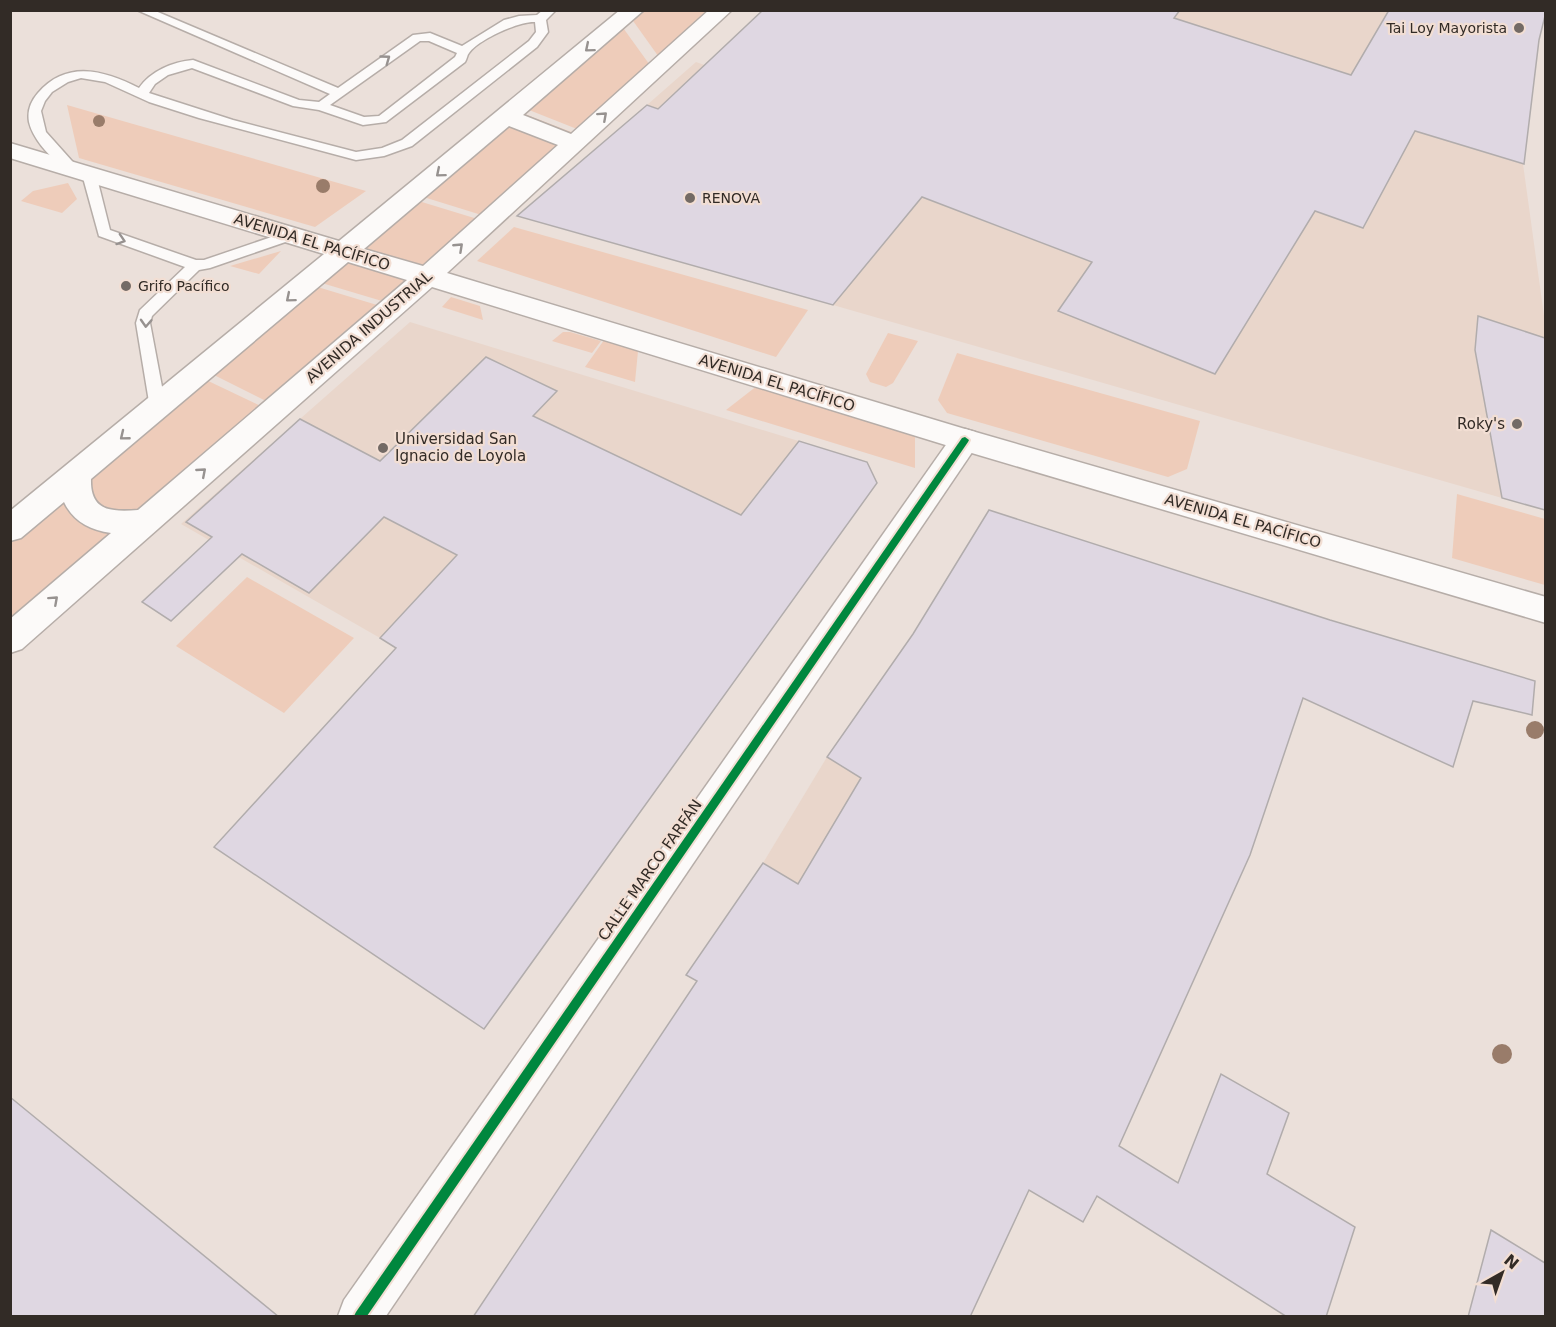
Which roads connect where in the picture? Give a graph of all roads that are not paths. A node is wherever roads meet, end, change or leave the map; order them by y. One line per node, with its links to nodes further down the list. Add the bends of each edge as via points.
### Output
1 (142, 10): 8 (lane)
2 (551, 10): 5 (lane)
3 (634, 10): 10 (main road, one-way to 10)
4 (722, 10): 11 (main road, AVENIDA INDUSTRIAL, one-way to 4)
5 (540, 19): 6 (lane, via 513,21); 7 (lane, via 542,32 533,44 407,143 371,155 356,156 154,100)
6 (463, 51): 8 (lane, one-way to 6, via 417,38 430,37); 9 (lane, via 461,59 382,119 363,122)
7 (143, 93): 9 (lane, via 161,75 193,64 297,103); 13 (lane, via 111,78 80,73 54,84 36,103 33,119 49,144)
8 (338, 93): 9 (lane)
9 (321, 106)
10 (507, 117): 11 (main road); 15 (main road, one-way to 15)
11 (574, 143): 17 (main road, AVENIDA INDUSTRIAL, one-way to 11)
12 (10, 150): 13 (main road, AVENIDA EL PACÍFICO)
13 (81, 172): 14 (main road, AVENIDA EL PACÍFICO); 16 (lane, one-way to 16, via 104,234)
14 (292, 235): 15 (main road, AVENIDA EL PACÍFICO); 16 (lane)
15 (346, 251): 17 (main road, AVENIDA EL PACÍFICO); 18 (main road, one-way to 18)
16 (195, 265): 18 (lane, one-way to 18, via 146,314 143,322)
17 (427, 277): 19 (main road, AVENIDA EL PACÍFICO); 21 (main road, AVENIDA INDUSTRIAL, one-way to 17)
18 (158, 408): 20 (main road, one-way to 20)
19 (965, 440): 24 (main road, AVENIDA EL PACÍFICO); 26 (main road, CALLE MARCO FARFÁN)
20 (76, 475): 21 (main road, via 76,498 98,519 111,524); 22 (main road)
21 (145, 521): 23 (main road, AVENIDA INDUSTRIAL)
22 (19, 522): 23 (main road, via 48,511 63,512 95,535)
23 (101, 558): 25 (main road, AVENIDA INDUSTRIAL, one-way to 23)
24 (1545, 610)
25 (10, 639)
26 (360, 1317)

